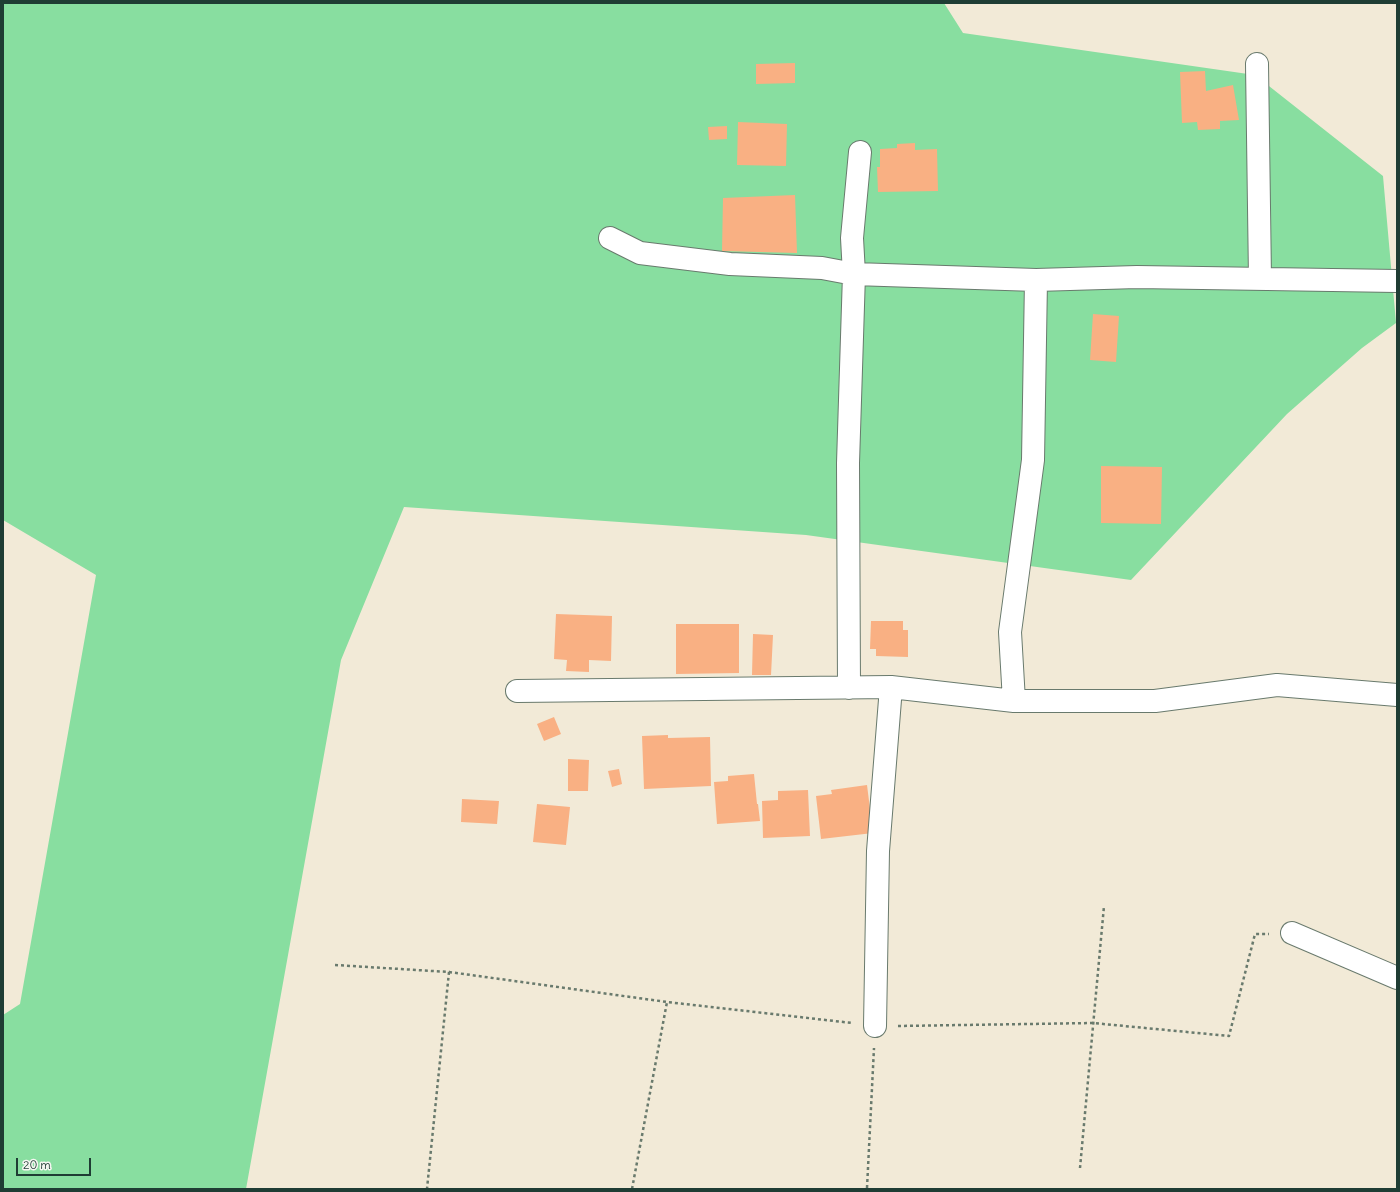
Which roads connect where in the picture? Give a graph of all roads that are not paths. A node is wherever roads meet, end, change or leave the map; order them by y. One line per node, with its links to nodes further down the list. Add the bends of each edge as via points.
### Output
1 (1257, 64): 5 (street)
2 (860, 152): 4 (street, via 852,238)
3 (610, 238): 4 (street, via 640,253 730,264 822,268)
4 (854, 274): 6 (street); 9 (street, via 848,463)
5 (1260, 279): 6 (street, via 1137,277); 7 (street)
6 (1036, 280): 12 (street, via 1033,460 1010,632)
7 (1397, 281)
8 (891, 687): 9 (street); 12 (street); 15 (street, via 878,851)
9 (849, 688): 10 (street)
10 (517, 691)
11 (1397, 695): 12 (street, via 1277,685 1155,702)
12 (1014, 701)
13 (1292, 933): 14 (street)
14 (1397, 978)
15 (875, 1026)

